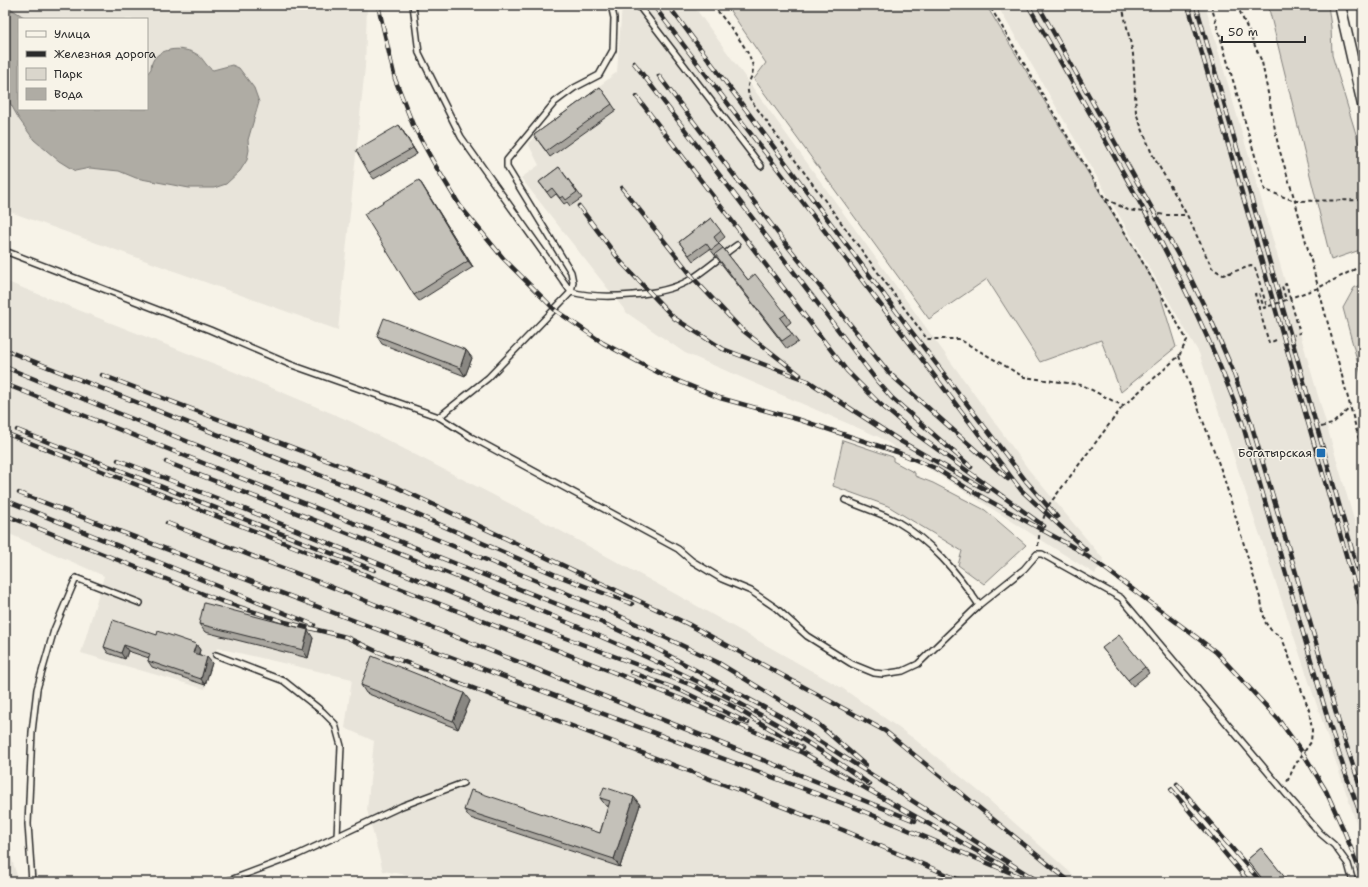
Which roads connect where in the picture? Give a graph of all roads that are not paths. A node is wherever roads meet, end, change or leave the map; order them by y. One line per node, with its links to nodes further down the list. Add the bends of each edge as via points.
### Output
1 (414, 5): 9 (lane, via 419,53 461,137)
2 (611, 5): 9 (lane, via 614,18 613,50 599,75 555,102 507,160 507,167 572,272)
3 (638, 5): 6 (lane)
4 (1340, 5): 5 (street)
5 (1363, 105)
6 (761, 166)
7 (737, 245): 9 (lane, via 687,281 665,289 606,297)
8 (5, 251): 10 (lane, via 210,330 289,364)
9 (571, 292): 10 (lane, via 488,378)
10 (439, 417): 13 (lane, via 470,437 678,549 692,561 722,579 751,591 776,608 808,636 852,664 874,673 903,671 918,664)
11 (845, 500): 13 (lane, via 896,521 935,549)
12 (140, 603): 17 (lane, via 76,578 54,630 37,689 32,732 28,824)
13 (979, 605): 19 (lane, via 1024,569 1036,554 1042,554 1121,598 1287,795 1334,845 1348,864)
14 (216, 654): 16 (lane, via 284,680 334,724 341,746)
15 (463, 783): 16 (lane, via 402,806)
16 (337, 837): 18 (lane)
17 (32, 882)
18 (225, 882)
19 (1353, 882)

